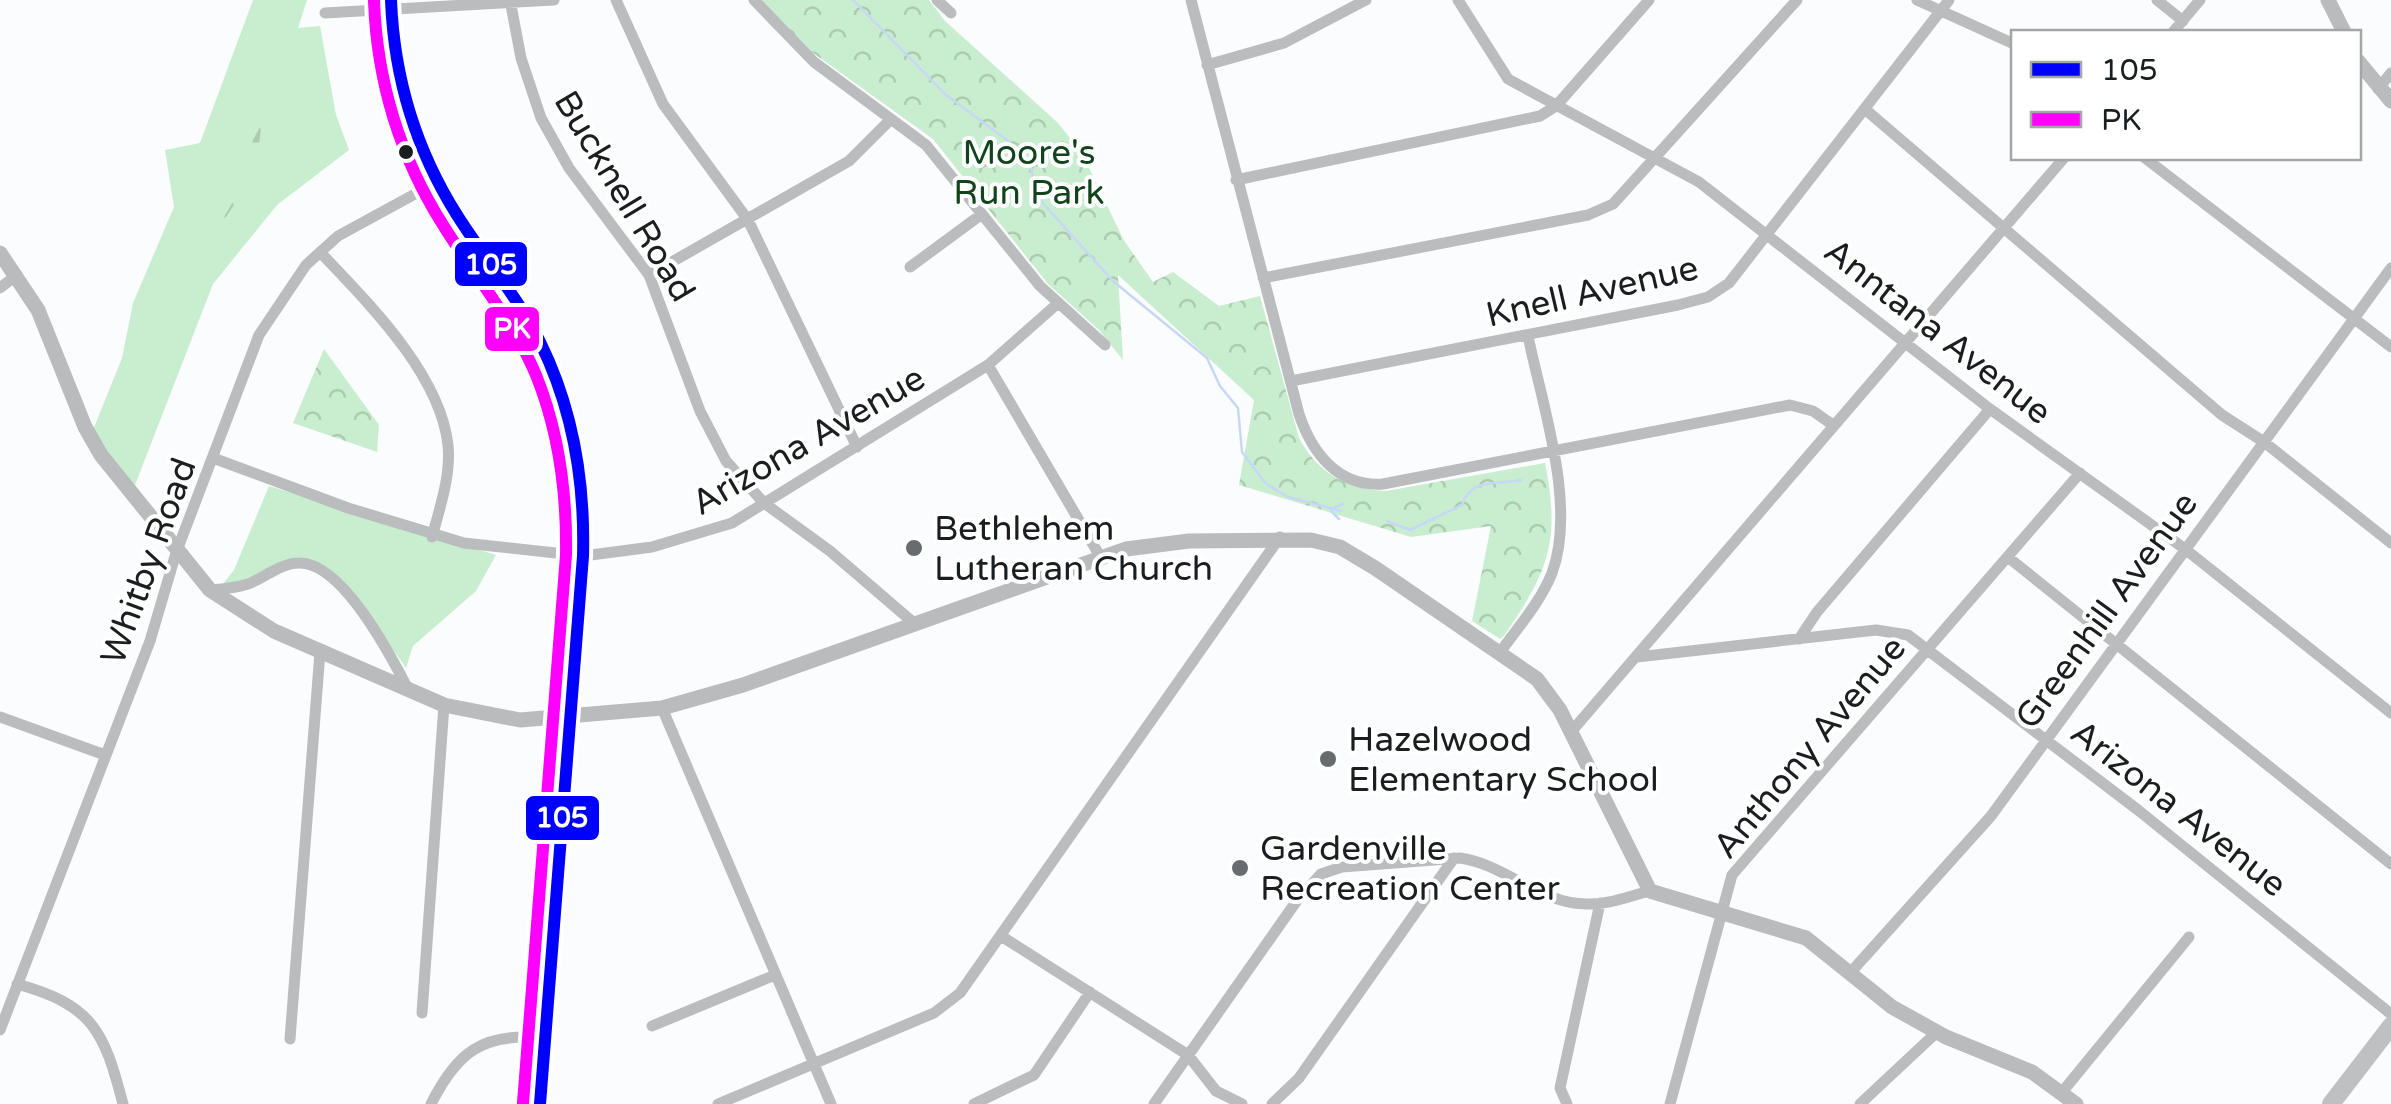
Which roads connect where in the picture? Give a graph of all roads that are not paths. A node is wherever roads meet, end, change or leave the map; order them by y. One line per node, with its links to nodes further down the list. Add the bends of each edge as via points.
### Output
1 (554, 0): 15 (street)
2 (616, 0): 38 (street, via 663,104)
3 (754, 0): 31 (street, via 790,42)
4 (937, 0): 19 (street)
5 (1191, 0): 24 (street)
6 (1366, 0): 24 (street, via 1284,43)
7 (1458, 0): 29 (street, Anntana Avenue, via 1501,73)
8 (1649, 0): 29 (street)
9 (1797, 0): 32 (street)
10 (1917, 0): 17 (street)
11 (1949, 0): 17 (street, Knell Avenue)
12 (2157, 0): 20 (street)
13 (2200, 0): 20 (street)
14 (2328, 0): 22 (street)
15 (510, 3): 16 (street); 46 (street, Bucknell Road, via 530,91 550,136)
16 (391, 5): 18 (street); 36 (street, via 404,93)
17 (1940, 11): 23 (street); 30 (street, Knell Avenue)
18 (325, 14)
19 (951, 14)
20 (2182, 21): 21 (street)
21 (2175, 30)
22 (2343, 30)
23 (2011, 43)
24 (1207, 64): 35 (street)
25 (2361, 65): 27 (street)
26 (2391, 73): 27 (street)
27 (2378, 89): 28 (street)
28 (2391, 101)
29 (1556, 106): 32 (street, Anntana Avenue); 35 (street, via 1528,120)
30 (1866, 110): 39 (street); 40 (street, Knell Avenue)
31 (891, 119): 37 (street, via 926,145); 38 (street, via 852,159)
32 (1657, 159): 40 (street, Anntana Avenue, via 1700,182); 47 (street, via 1624,196 1588,214)
33 (2062, 160): 39 (street)
34 (2148, 160): 50 (street)
35 (1236, 180): 47 (street)
36 (437, 182): 41 (street, Whitby Road, via 363,220); 70 (street, via 516,300 552,368 576,454)
37 (982, 214): 43 (street); 49 (street)
38 (748, 220): 46 (street); 60 (street)
39 (2004, 228): 52 (street); 59 (street, via 2222,416)
40 (1768, 234): 51 (street, Knell Avenue, via 1729,283 1708,297); 52 (street, Anntana Avenue)
41 (320, 252): 62 (street, Whitby Road, via 259,335); 65 (street, via 403,347 439,415 448,460)
42 (0, 254): 45 (street)
43 (910, 267)
44 (2391, 268): 50 (street, Greenhill Avenue)
45 (17, 275): 48 (street); 69 (street, via 92,439)
46 (649, 275): 64 (street, Bucknell Road, via 712,436)
47 (1263, 278): 56 (street)
48 (0, 288)
49 (1057, 304): 53 (street); 55 (street, Arizona Avenue)
50 (2353, 318): 54 (street); 59 (street, Greenhill Avenue)
51 (1528, 336): 56 (street, Knell Avenue); 61 (street)
52 (1906, 342): 57 (street, Anntana Avenue); 58 (street)
53 (1106, 345)
54 (2391, 347)
55 (988, 365): 60 (street, Arizona Avenue); 71 (street)
56 (1291, 381): 61 (street, via 1308,441 1350,479 1383,484)
57 (1990, 409): 63 (street, Anntana Avenue); 75 (street)
58 (1834, 424): 61 (street, via 1790,405); 80 (street)
59 (2264, 442): 67 (street); 68 (street, Greenhill Avenue)
60 (856, 448): 64 (street, Arizona Avenue)
61 (1550, 450): 78 (street, via 1561,512 1554,568)
62 (213, 458): 65 (street, Arizona Avenue); 69 (street, Whitby Road)
63 (2080, 473): 68 (street, Anntana Avenue); 72 (street, Anthony Avenue)
64 (764, 503): 70 (street, Arizona Avenue, via 691,538); 74 (street, Bucknell Road)
65 (432, 536): 70 (street, Arizona Avenue)
66 (1280, 537): 71 (street, via 1155,545); 78 (street, via 1340,547); 95 (street)
67 (2391, 543)
68 (2184, 549): 76 (street, Greenhill Avenue); 84 (street, Anntana Avenue)
69 (176, 553): 73 (street); 89 (street, Whitby Road, via 150,642)
70 (583, 556): 85 (street)
71 (1102, 558): 74 (street)
72 (2009, 558): 76 (street); 77 (street, Anthony Avenue)
73 (210, 590): 79 (street, via 255,622); 81 (street, via 299,563 316,568 355,604)
74 (914, 624): 83 (street)
75 (1799, 639): 77 (street, Arizona Avenue, via 1892,630); 80 (street, Arizona Avenue)
76 (2116, 641): 88 (street, Greenhill Avenue); 91 (street)
77 (1929, 648): 88 (street, Arizona Avenue); 94 (street, Anthony Avenue, via 1739,865)
78 (1502, 651): 87 (street, via 1548,690)
79 (320, 652): 81 (street); 108 (street)
80 (1637, 656): 87 (street)
81 (408, 689): 82 (street)
82 (444, 704): 85 (street, via 498,718); 101 (street)
83 (662, 708): 85 (street); 98 (street)
84 (2391, 713)
85 (570, 717): 107 (street)
86 (0, 718): 89 (street)
87 (1571, 732): 92 (street)
88 (2047, 739): 97 (street, Greenhill Avenue, via 1990,816); 102 (street, Arizona Avenue)
89 (104, 755): 99 (street, Whitby Road)
90 (1454, 858): 93 (street, via 1476,861 1539,893); 109 (street, via 1342,866 1321,874); 112 (street)
91 (2391, 864)
92 (1650, 892): 93 (street); 94 (street)
93 (1600, 904): 121 (street, via 1562,1081)
94 (1722, 914): 97 (street, via 1806,938); 122 (street, Anthony Avenue)
95 (1001, 936): 100 (street); 110 (street, via 950,1003)
96 (2189, 936): 111 (street)
97 (1851, 972): 106 (street, via 1892,1007)
98 (774, 975): 103 (street); 110 (street)
99 (17, 984): 105 (street, Whitby Road); 113 (street, via 70,1004 94,1023)
100 (1090, 992): 109 (street); 118 (street, via 1034,1075)
101 (422, 1013)
102 (2391, 1014)
103 (652, 1026)
104 (2391, 1026): 125 (main road)
105 (0, 1030)
106 (1937, 1032): 111 (street, via 2012,1062); 123 (street)
107 (544, 1038): 114 (street, via 504,1038 466,1052); 115 (street)
108 (290, 1039)
109 (1188, 1054): 119 (street); 120 (street, via 1216,1090)
110 (813, 1063): 116 (street); 117 (street)
111 (2063, 1092): 124 (street)
112 (1275, 1102)
113 (123, 1104)
114 (432, 1104)
115 (540, 1104)
116 (718, 1104)
117 (831, 1104)
118 (974, 1104)
119 (1154, 1104)
120 (1242, 1104)
121 (1567, 1104)
122 (1670, 1104)
123 (1860, 1104)
124 (2076, 1104)
125 (2331, 1104)

